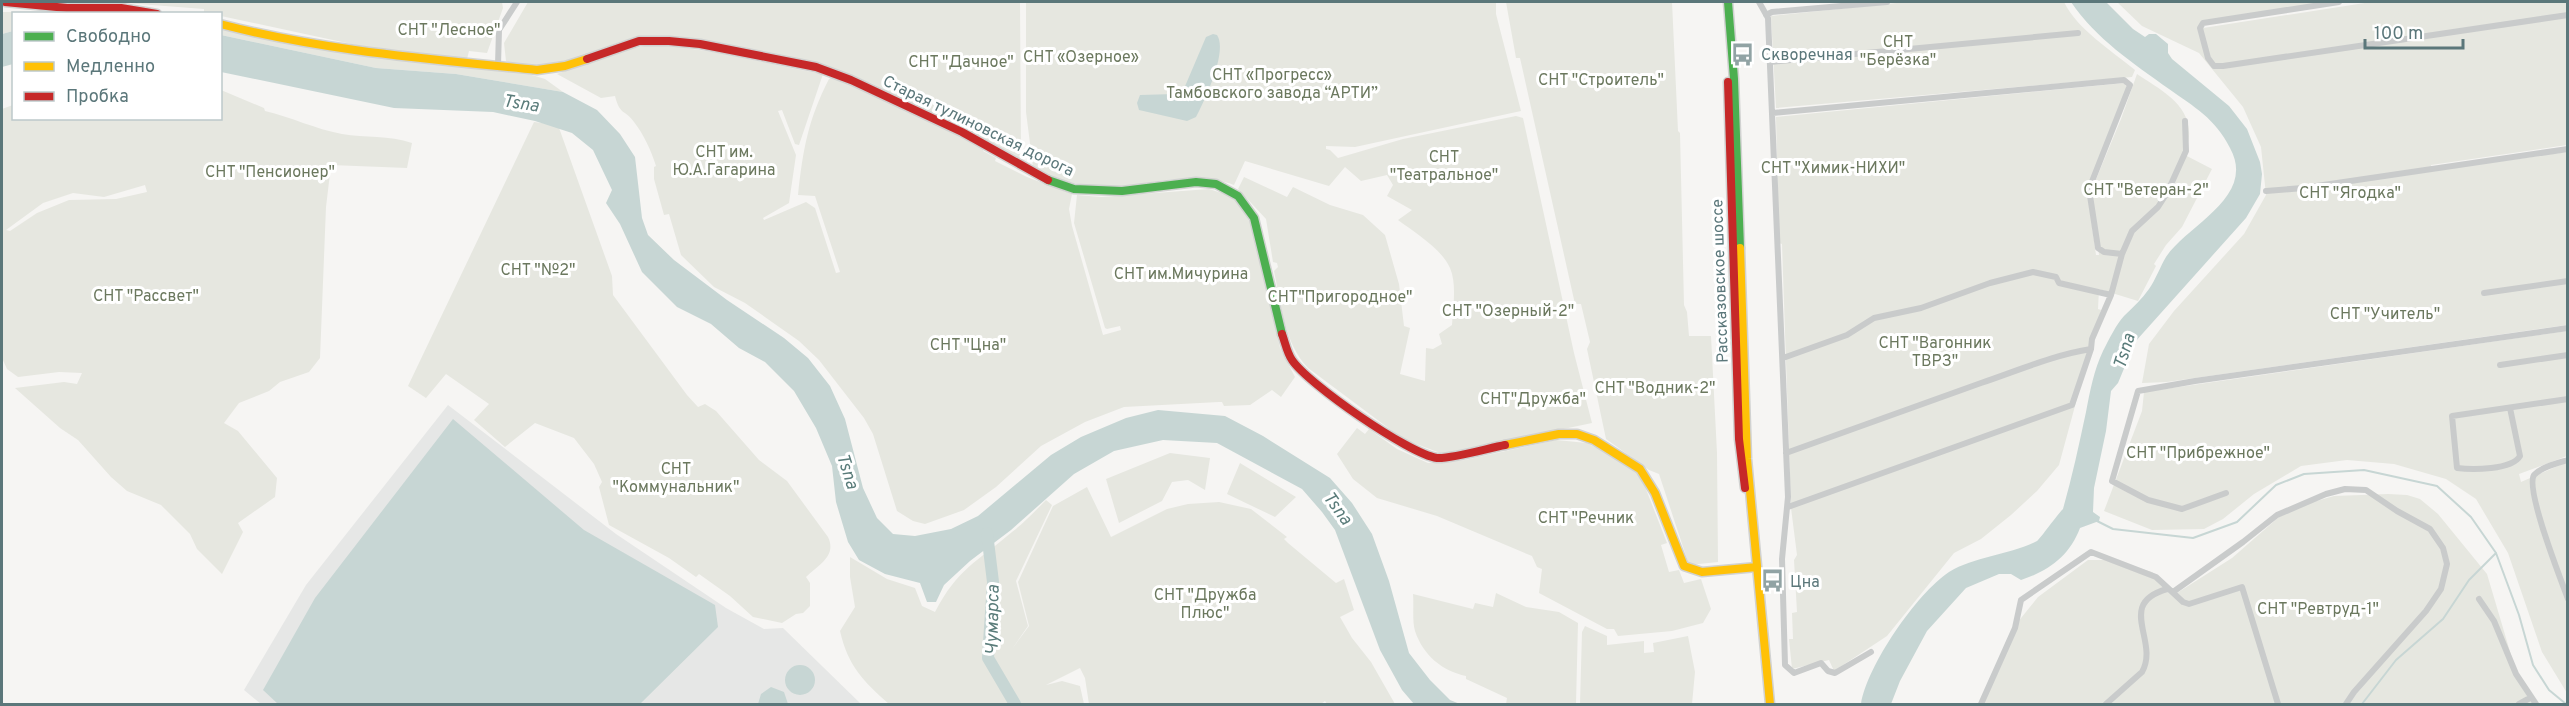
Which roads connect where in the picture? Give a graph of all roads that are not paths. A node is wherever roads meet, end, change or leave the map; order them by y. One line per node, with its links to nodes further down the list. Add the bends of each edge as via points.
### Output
1 (5, 2): 8 (street)
2 (517, 2): 14 (street, via 499,30)
3 (1723, 2): 34 (street, Рассказовское шоссе, via 1739,439)
4 (1728, 2): 34 (street, Рассказовское шоссе, via 1747,459)
5 (1759, 2): 9 (street)
6 (1887, 2): 9 (street)
7 (2339, 2): 10 (street, via 2203,23 2200,28 2208,58 2214,66 2223,66)
8 (145, 12)
9 (1766, 15): 13 (street)
10 (2568, 15)
11 (222, 25): 14 (street, Старая тулиновская дорога, via 360,52)
12 (2078, 33): 13 (street)
13 (1770, 62): 15 (street)
14 (498, 65): 34 (street, Старая тулиновская дорога, via 548,69 639,41 700,45 816,67 841,76 962,132 1046,179 1074,189 1122,191 1196,182 1225,188 1244,201 1254,218 1292,360 1374,426 1419,453 1439,458 1559,434 1577,434 1619,454 1647,477 1684,566 1702,572)
15 (1773, 113): 19 (street, via 2128,80 2130,88 2089,189 2098,248); 26 (street)
16 (2185, 120): 19 (street, via 2186,151 2167,193 2132,231)
17 (2568, 149): 18 (street)
18 (2266, 191)
19 (2122, 254): 22 (street)
20 (2568, 281): 21 (street)
21 (2484, 293)
22 (2111, 295): 24 (street); 26 (street, via 2059,283 2056,277 2033,272 1990,283 1921,309 1874,318 1847,335)
23 (2568, 328): 32 (street, via 2138,391 2112,481 2148,500 2182,509)
24 (2091, 349): 30 (street, via 2013,372); 33 (street, via 2072,405)
25 (2568, 355): 27 (street)
26 (1783, 358): 30 (street)
27 (2500, 365)
28 (2568, 399): 29 (street)
29 (2510, 408): 29 (street, via 2520,456 2517,461 2511,465 2457,468 2452,416)
30 (1786, 453): 33 (street)
31 (2568, 459): 37 (street, via 2539,471 2532,484 2542,528)
32 (2226, 493)
33 (1788, 507): 38 (street, via 1782,559 1785,664 1794,673 1821,663 1835,672)
34 (1757, 562): 40 (street, Рассказовское шоссе)
35 (2170, 591): 41 (street, via 2156,577 2091,552 2021,600 2015,628); 42 (street, via 2146,599 2142,605 2146,666); 43 (street, via 2189,604 2242,587); 44 (street, via 2277,515 2326,494 2345,489 2366,490 2422,523 2437,536 2443,548 2447,564 2441,589)
36 (2479, 599): 39 (street, via 2494,621)
37 (2568, 599)
38 (1871, 652)
39 (2530, 698): 45 (street); 46 (street)
40 (1770, 705)
41 (1981, 705)
42 (2106, 705)
43 (2278, 705)
44 (2346, 705)
45 (2519, 705)
46 (2536, 705)

